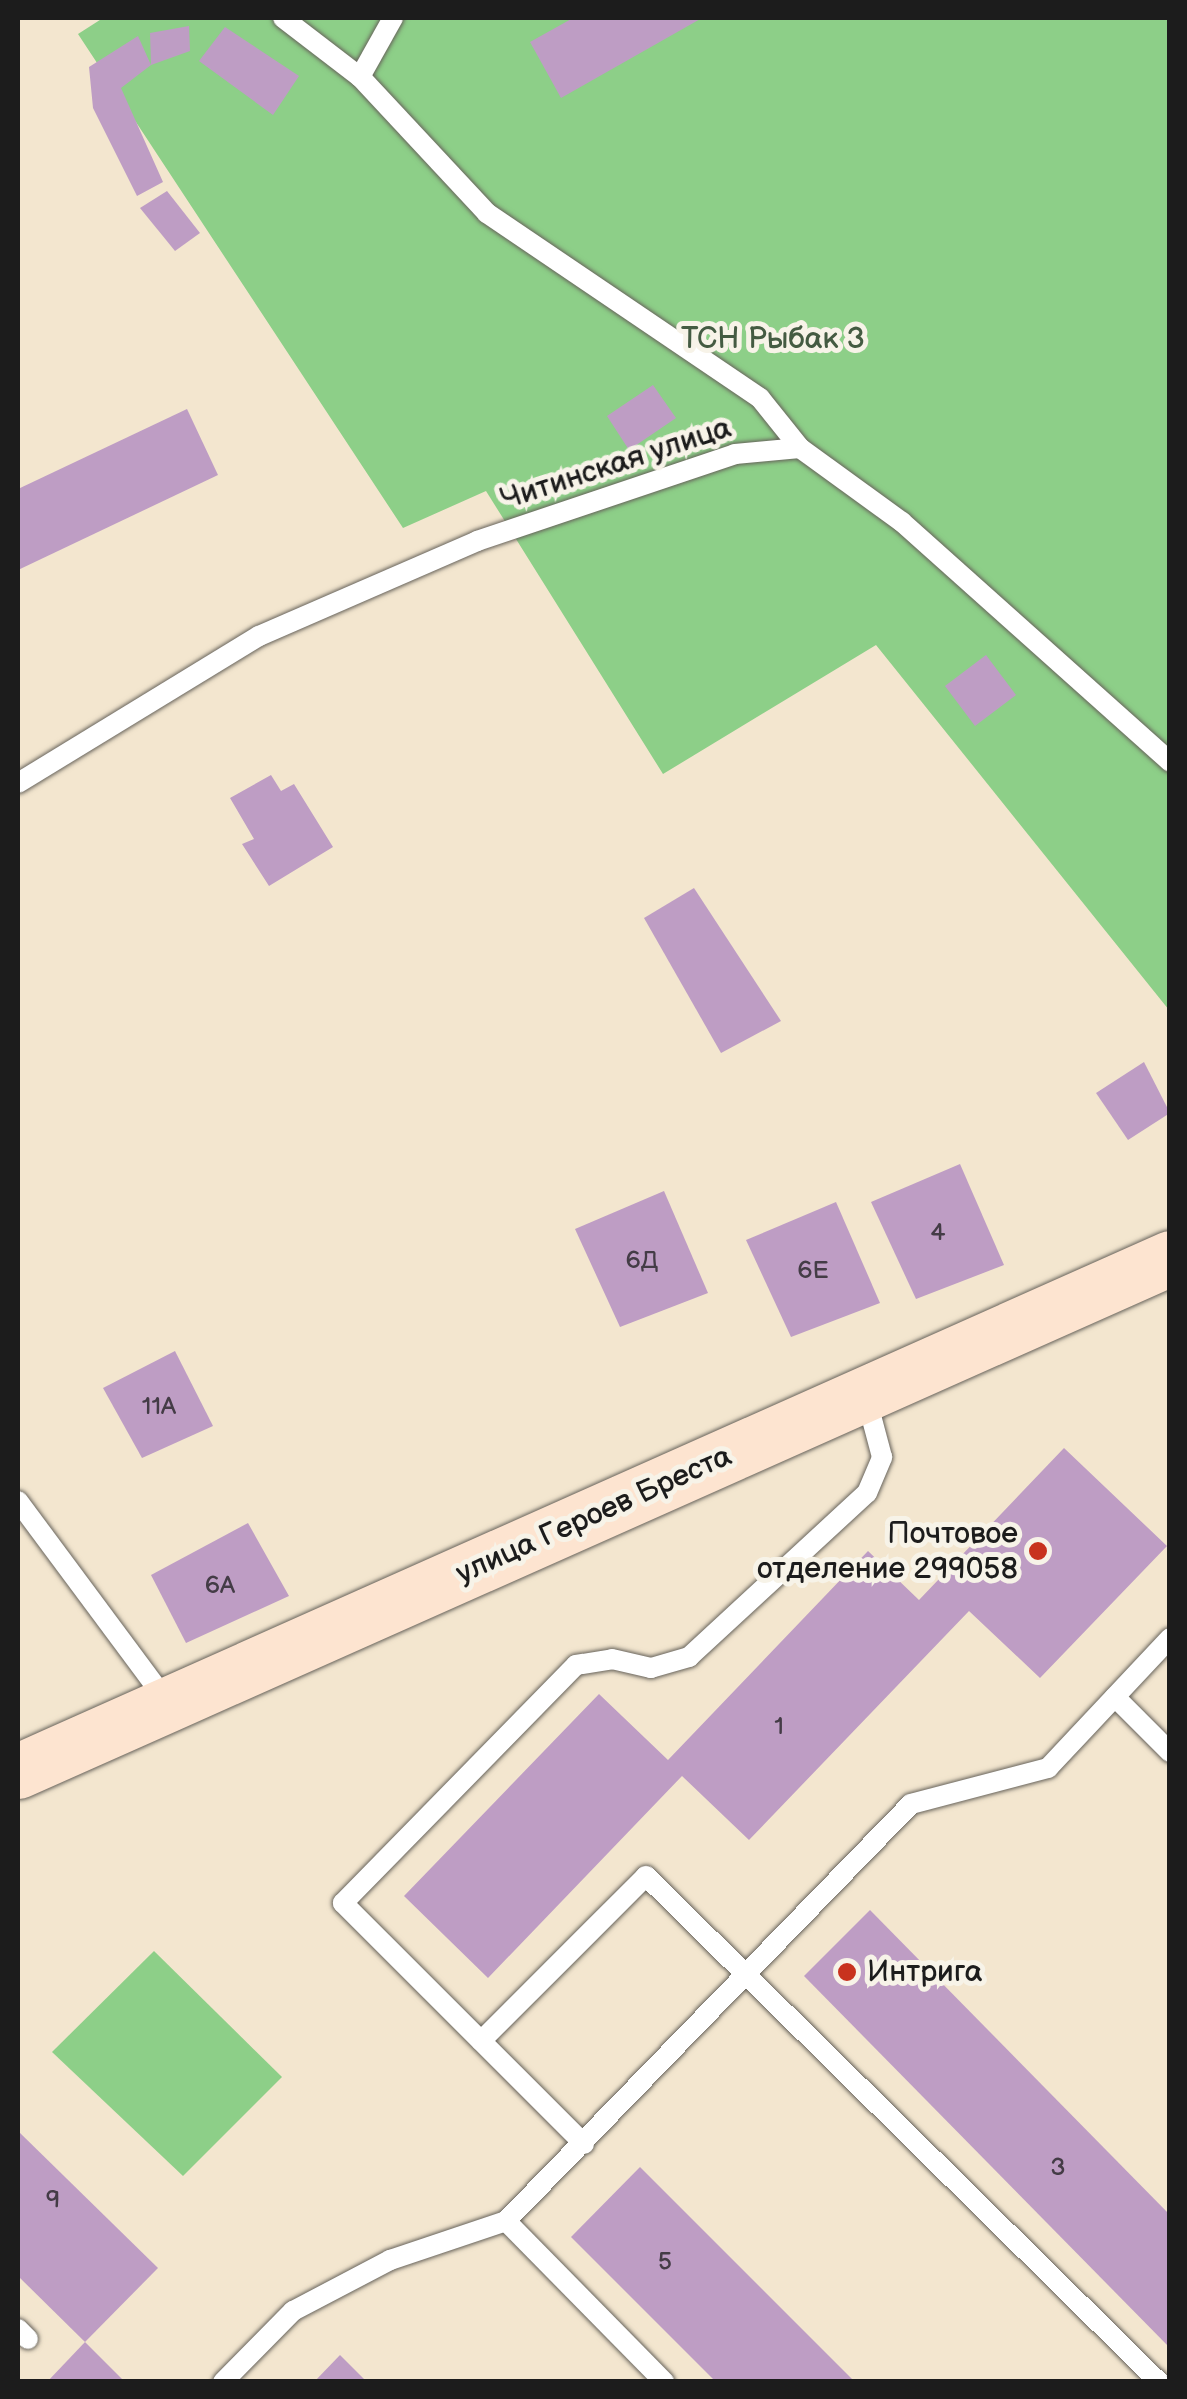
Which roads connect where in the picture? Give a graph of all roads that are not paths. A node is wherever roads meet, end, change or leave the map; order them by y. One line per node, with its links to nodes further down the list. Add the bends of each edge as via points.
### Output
1 (283, 18): 3 (lane, Читинская улица)
2 (393, 18): 3 (lane)
3 (360, 77): 4 (lane, Читинская улица, via 487,214 760,398)
4 (800, 448): 5 (lane, via 902,522); 6 (lane, Читинская улица, via 735,454 477,541 259,636)
5 (1170, 762)
6 (18, 783)
7 (1170, 1258): 8 (street, улица Героев Бреста)
8 (866, 1396): 12 (street, улица Героев Бреста); 16 (lane, via 882,1456 867,1492 689,1657 652,1668 612,1658 576,1665 342,1903)
9 (18, 1501): 12 (lane)
10 (1170, 1638): 11 (lane)
11 (1115, 1697): 13 (lane); 15 (lane, via 1048,1768 912,1804)
12 (168, 1703): 14 (street, улица Героев Бреста)
13 (1170, 1752)
14 (18, 1771)
15 (750, 1979): 16 (lane, via 646,1876); 17 (lane); 21 (lane)
16 (482, 2041): 17 (lane)
17 (584, 2144): 18 (lane)
18 (506, 2222): 19 (lane, via 390,2260 293,2311); 20 (lane)
19 (223, 2382)
20 (664, 2382)
21 (1159, 2382)

